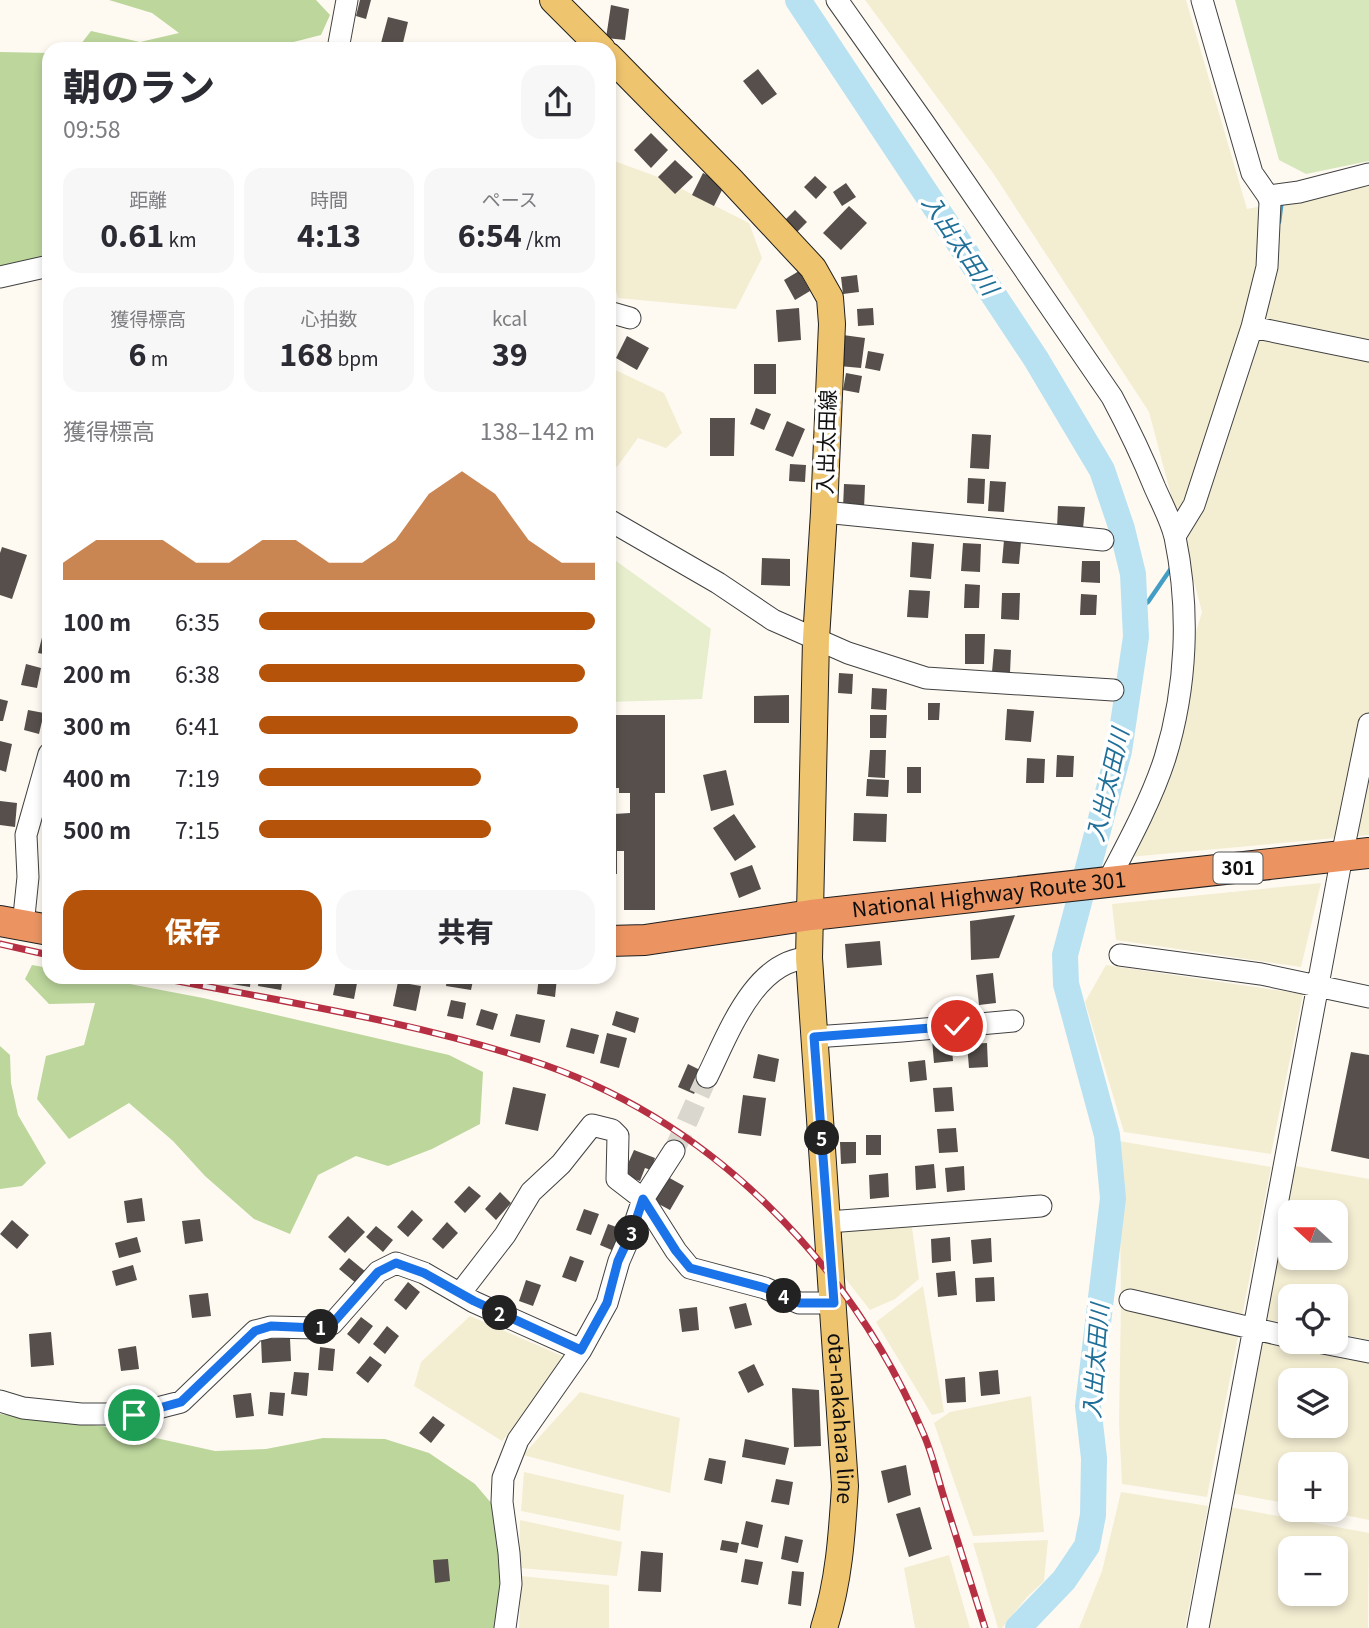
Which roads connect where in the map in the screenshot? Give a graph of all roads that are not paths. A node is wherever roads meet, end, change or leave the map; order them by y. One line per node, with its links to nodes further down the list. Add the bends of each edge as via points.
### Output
1 (347, 0): 5 (street)
2 (553, 0): 6 (main road)
3 (837, 0): 18 (street, via 1112,397 1136,440)
4 (1202, 0): 9 (street, via 1252,173)
5 (339, 42)
6 (595, 42)
7 (616, 63): 16 (main road, 入出太田線, via 813,268 830,298)
8 (1369, 174): 9 (street)
9 (1268, 196): 14 (street, via 1267,267)
10 (42, 268): 11 (street)
11 (0, 277)
12 (616, 314): 13 (street)
13 (630, 318)
14 (1252, 327): 15 (street); 18 (street, via 1194,505)
15 (1369, 351)
16 (824, 512): 19 (street); 20 (main road, 入出太田線)
17 (616, 524): 20 (street, via 772,620)
18 (1175, 536): 25 (street, via 1185,604 1177,711 1165,760)
19 (1103, 540)
20 (816, 639): 21 (street, via 926,678); 26 (main road, 入出太田線)
21 (1113, 690)
22 (1369, 724): 24 (street)
23 (42, 779): 27 (street, via 26,835)
24 (1355, 855): 25 (highway, National Highway Route 301 / 301); 31 (street)
25 (1107, 883): 26 (highway, National Highway Route 301 / 301)
26 (811, 915): 28 (highway, National Highway Route 301 / 301); 30 (main road, ota-nakahara line)
27 (24, 926)
28 (616, 941)
29 (1120, 955): 31 (street, via 1261,974)
30 (809, 958): 34 (main road, ota-nakahara line); 35 (street, via 794,959 772,972 751,993)
31 (1318, 988): 32 (street); 43 (street)
32 (1369, 997)
33 (1013, 1021): 34 (street)
34 (814, 1037): 39 (main road, ota-nakahara line)
35 (708, 1077)
36 (674, 1152): 37 (street)
37 (643, 1199): 40 (street, via 617,1179 618,1136 592,1125 531,1192); 42 (street, via 690,1268 765,1288 799,1303); 46 (street, via 607,1303)
38 (1041, 1206): 39 (street)
39 (828, 1222): 42 (main road, ota-nakahara line)
40 (461, 1292): 46 (street); 48 (street, via 396,1263 378,1272 332,1324 271,1326 255,1331 181,1402 134,1415 23,1409)
41 (1130, 1300): 43 (street)
42 (834, 1303): 50 (main road, ota-nakahara line, via 845,1486 841,1552)
43 (1253, 1330): 44 (street); 51 (street)
44 (1278, 1335)
45 (1348, 1348): 47 (street)
46 (581, 1350): 49 (street, via 518,1440 503,1478 510,1584)
47 (1369, 1352)
48 (0, 1401)
49 (505, 1628)
50 (824, 1628)
51 (1198, 1628)

